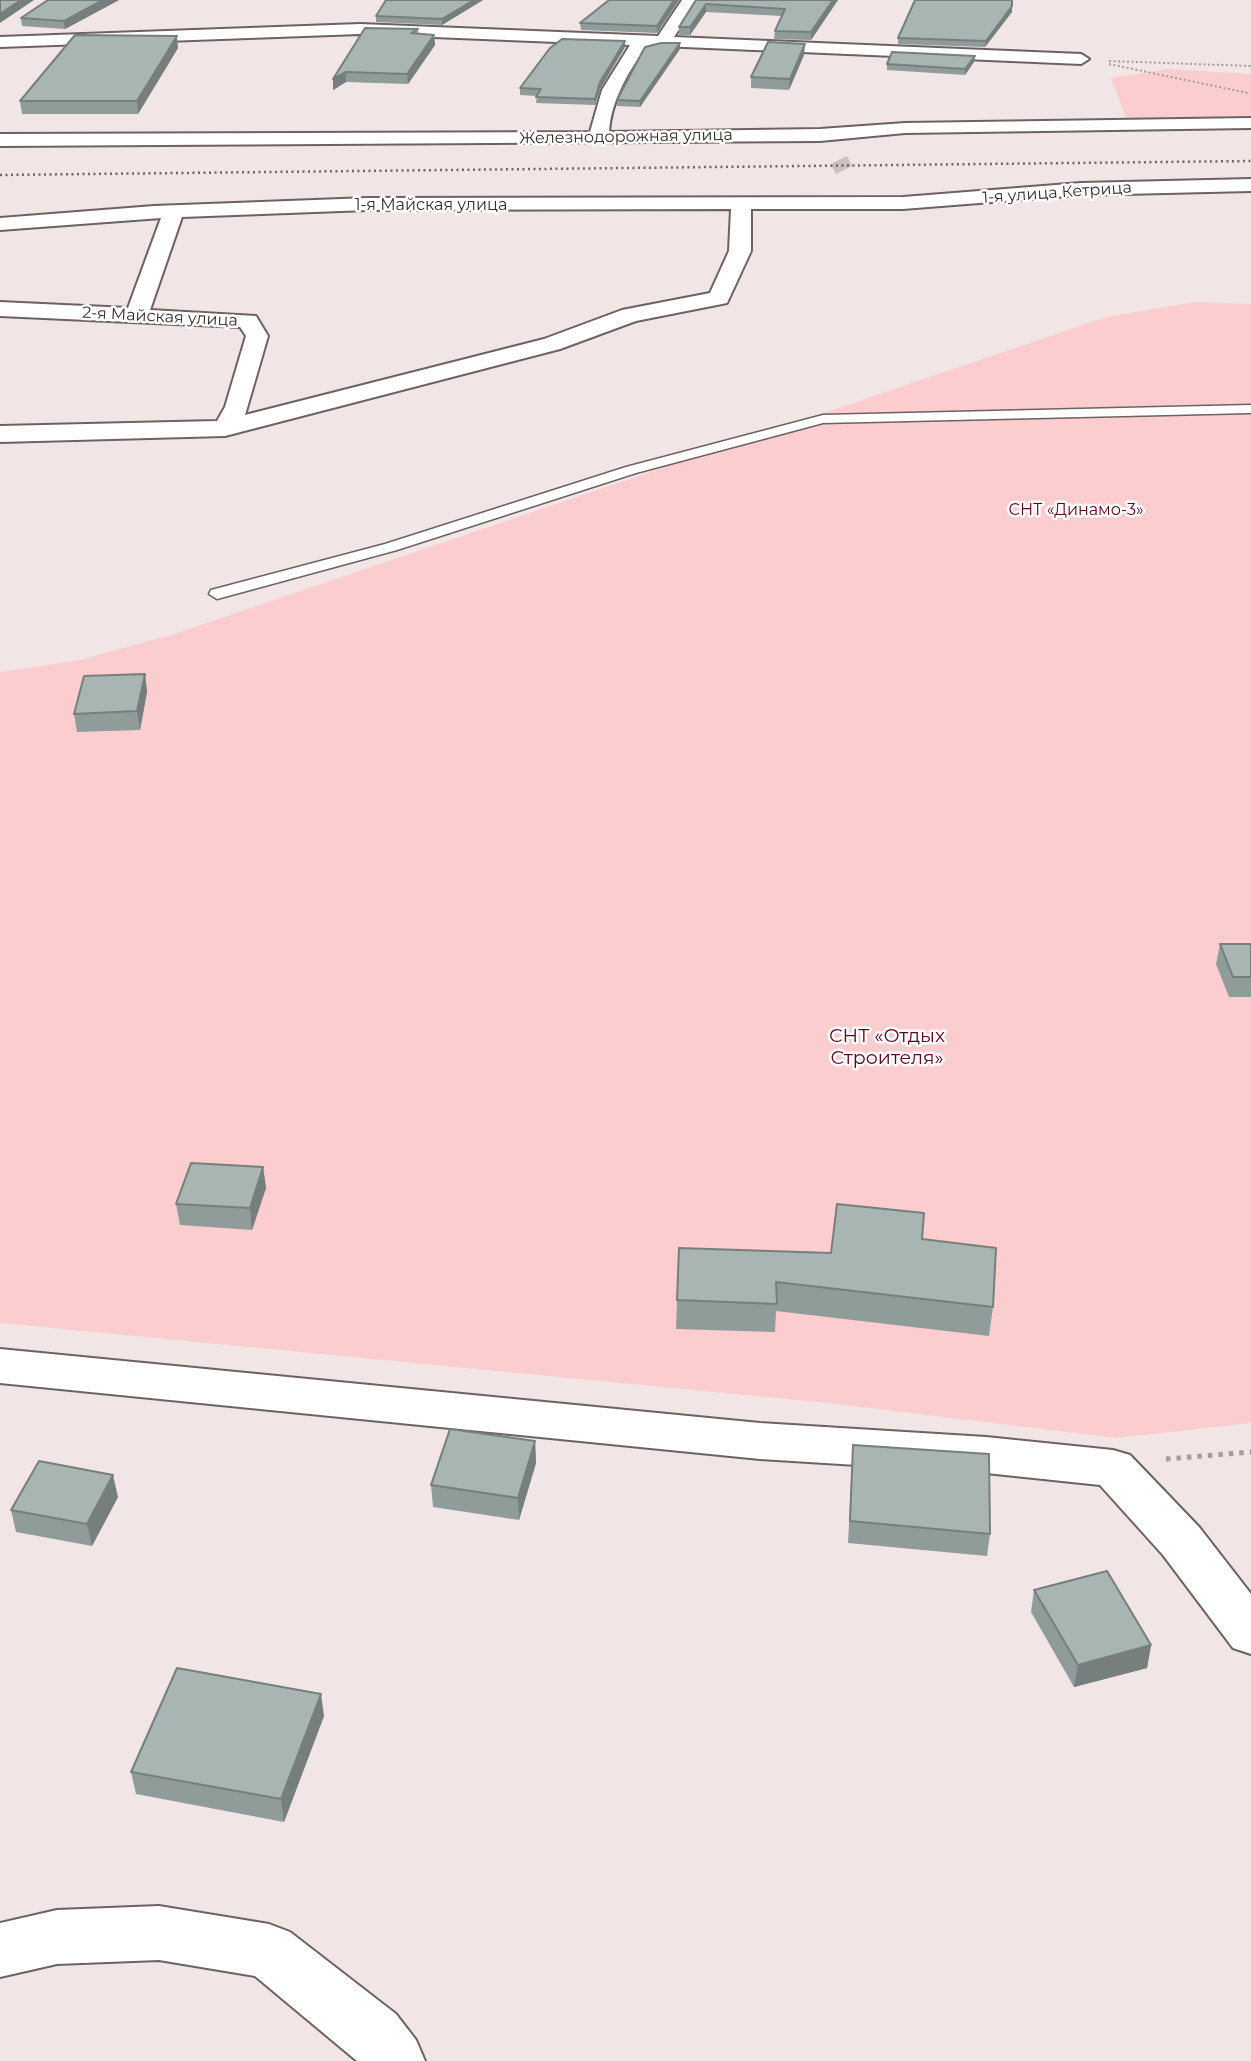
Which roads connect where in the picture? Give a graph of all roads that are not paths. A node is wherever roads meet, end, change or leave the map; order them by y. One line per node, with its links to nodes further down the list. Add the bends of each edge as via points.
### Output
1 (690, 0): 4 (street)
2 (377, 14): 3 (street)
3 (360, 29): 4 (street); 5 (street)
4 (663, 41): 6 (street); 9 (street, via 637,47 612,83 600,118)
5 (0, 42)
6 (1081, 60)
7 (1251, 123): 8 (street, Железнодорожная улица, via 905,128)
8 (820, 135): 9 (street, Железнодорожная улица); 11 (street)
9 (599, 138): 10 (street, Железнодорожная улица)
10 (0, 139)
11 (832, 152)
12 (1251, 185): 13 (street, 1-я улица Кетрица, via 1081,189 903,203)
13 (858, 193): 14 (street, 1-я Майская улица)
14 (741, 204): 15 (street, 1-я Майская улица, via 368,204); 20 (street, via 740,251 719,298 630,315 552,344)
15 (174, 211): 16 (street, 1-я Майская улица); 18 (street)
16 (0, 224)
17 (0, 309): 18 (street, 2-я Майская улица)
18 (137, 316): 20 (street, 2-я Майская улица, via 248,321 257,336 237,407)
19 (1251, 409): 22 (lane, via 823,419 631,470 391,547)
20 (225, 428): 21 (street)
21 (0, 434)
22 (217, 594)
23 (0, 1366): 24 (street, via 760,1441 1113,1468 1181,1541)
24 (1251, 1633)
25 (0, 1950): 26 (street, via 57,1937 159,1933 269,1951 374,2035)
26 (394, 2061)

